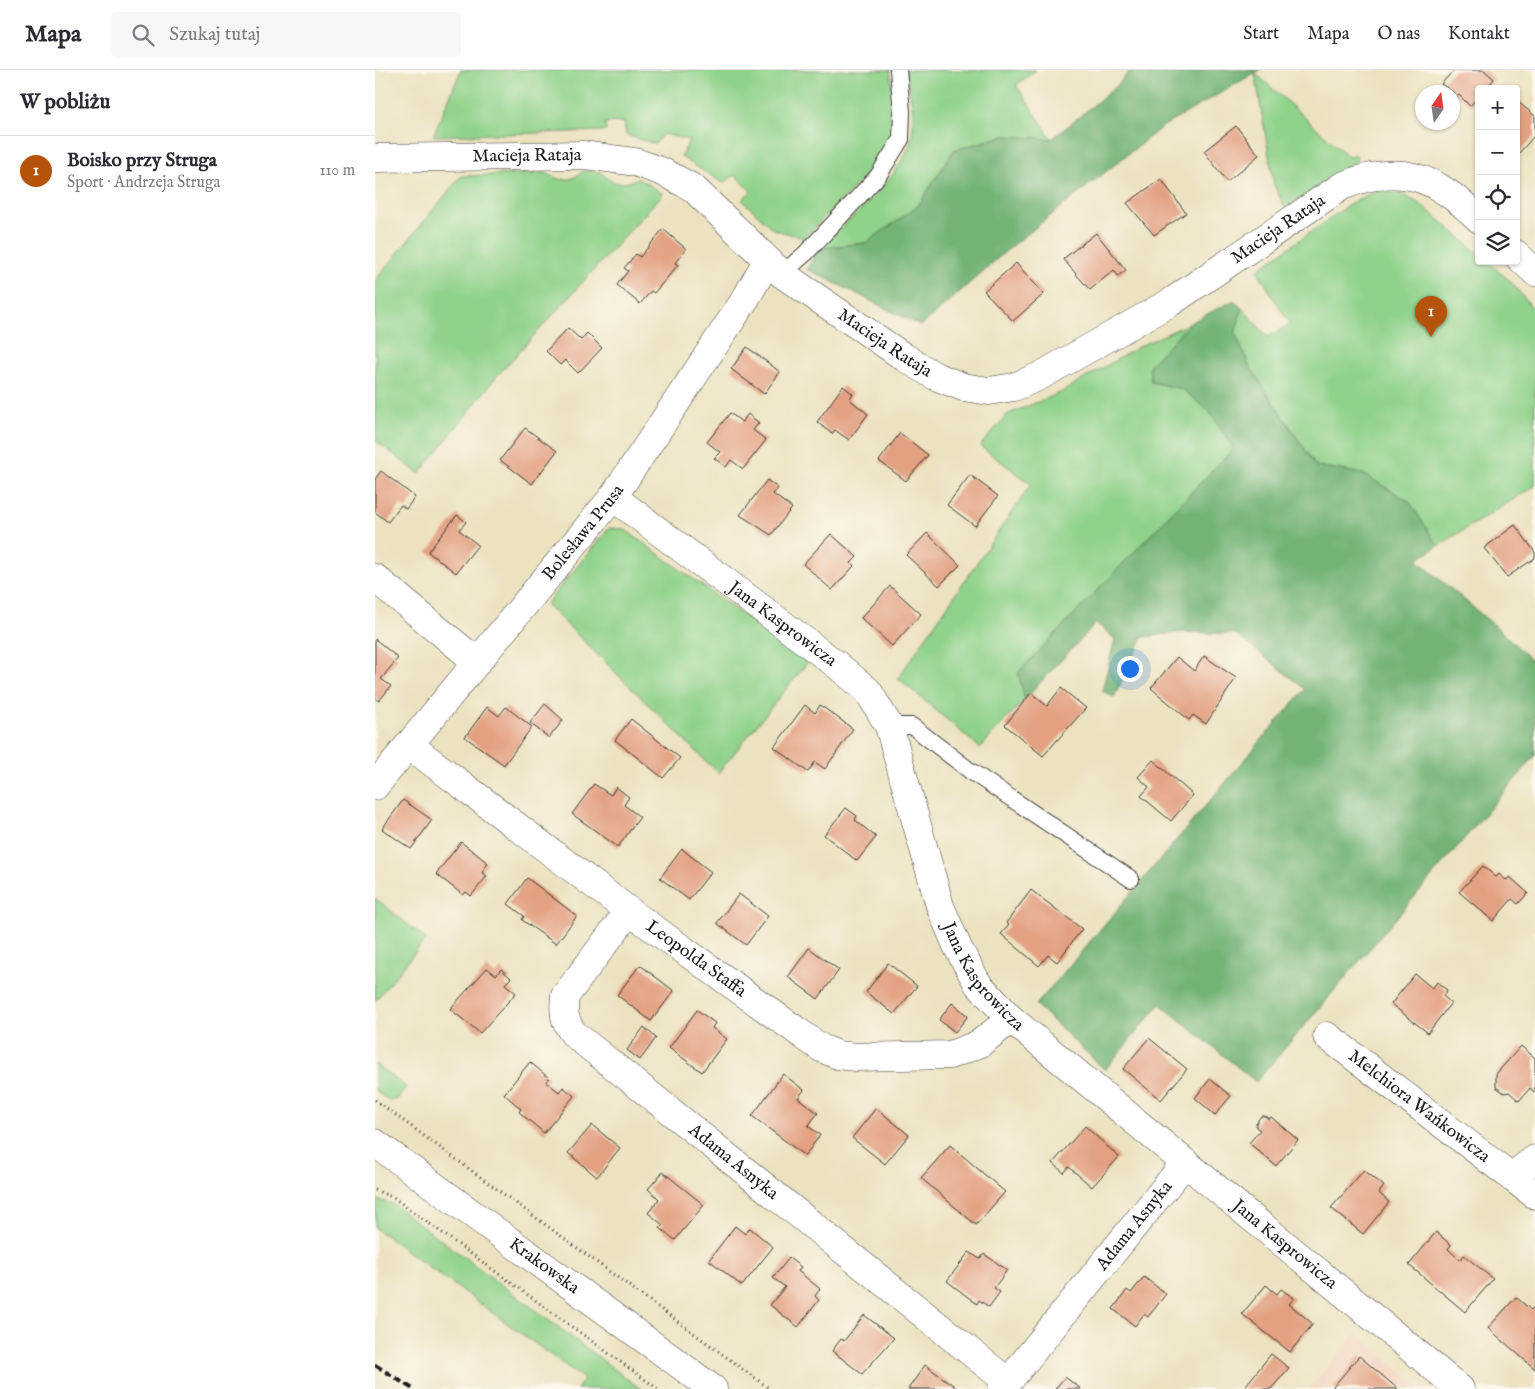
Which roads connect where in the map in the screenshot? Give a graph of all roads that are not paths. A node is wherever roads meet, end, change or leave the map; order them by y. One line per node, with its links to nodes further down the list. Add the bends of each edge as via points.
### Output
1 (898, 70): 5 (lane, via 901,139 878,176 806,253)
2 (375, 158): 5 (street, Macieja Rataja, via 584,155 635,162 693,188)
3 (1475, 216): 5 (street, Macieja Rataja, via 1438,187 1409,174 1366,176 1341,186 1171,302 1040,376 1013,387 989,390 963,387 935,376)
4 (1520, 258): 6 (street)
5 (775, 268): 7 (street, Bolesława Prusa, via 746,298)
6 (1535, 272)
7 (613, 497): 9 (street, Bolesława Prusa); 10 (street, Jana Kasprowicza, via 837,665 867,691)
8 (375, 578): 9 (street)
9 (476, 661): 11 (street, Bolesława Prusa)
10 (889, 726): 13 (lane, via 912,726 969,770); 15 (street, Jana Kasprowicza, via 940,906 978,984)
11 (409, 745): 12 (street, Bolesława Prusa); 14 (street, Leopolda Staffa)
12 (375, 786)
13 (1131, 880)
14 (629, 911): 15 (street, Leopolda Staffa, via 804,1039 838,1055 956,1054 979,1044); 22 (street, Adama Asnyka, via 565,996 563,1012 570,1029)
15 (1011, 1019): 19 (street, Jana Kasprowicza)
16 (1327, 1036): 20 (street, Melchiora Wańkowicza)
17 (375, 1144): 23 (street, Krakowska)
18 (1535, 1159): 20 (street)
19 (1185, 1163): 22 (street, Adama Asnyka); 24 (street, Jana Kasprowicza)
20 (1511, 1177): 21 (street, Melchiora Wańkowicza)
21 (1535, 1195)
22 (1005, 1385)
23 (713, 1389)
24 (1460, 1389)

